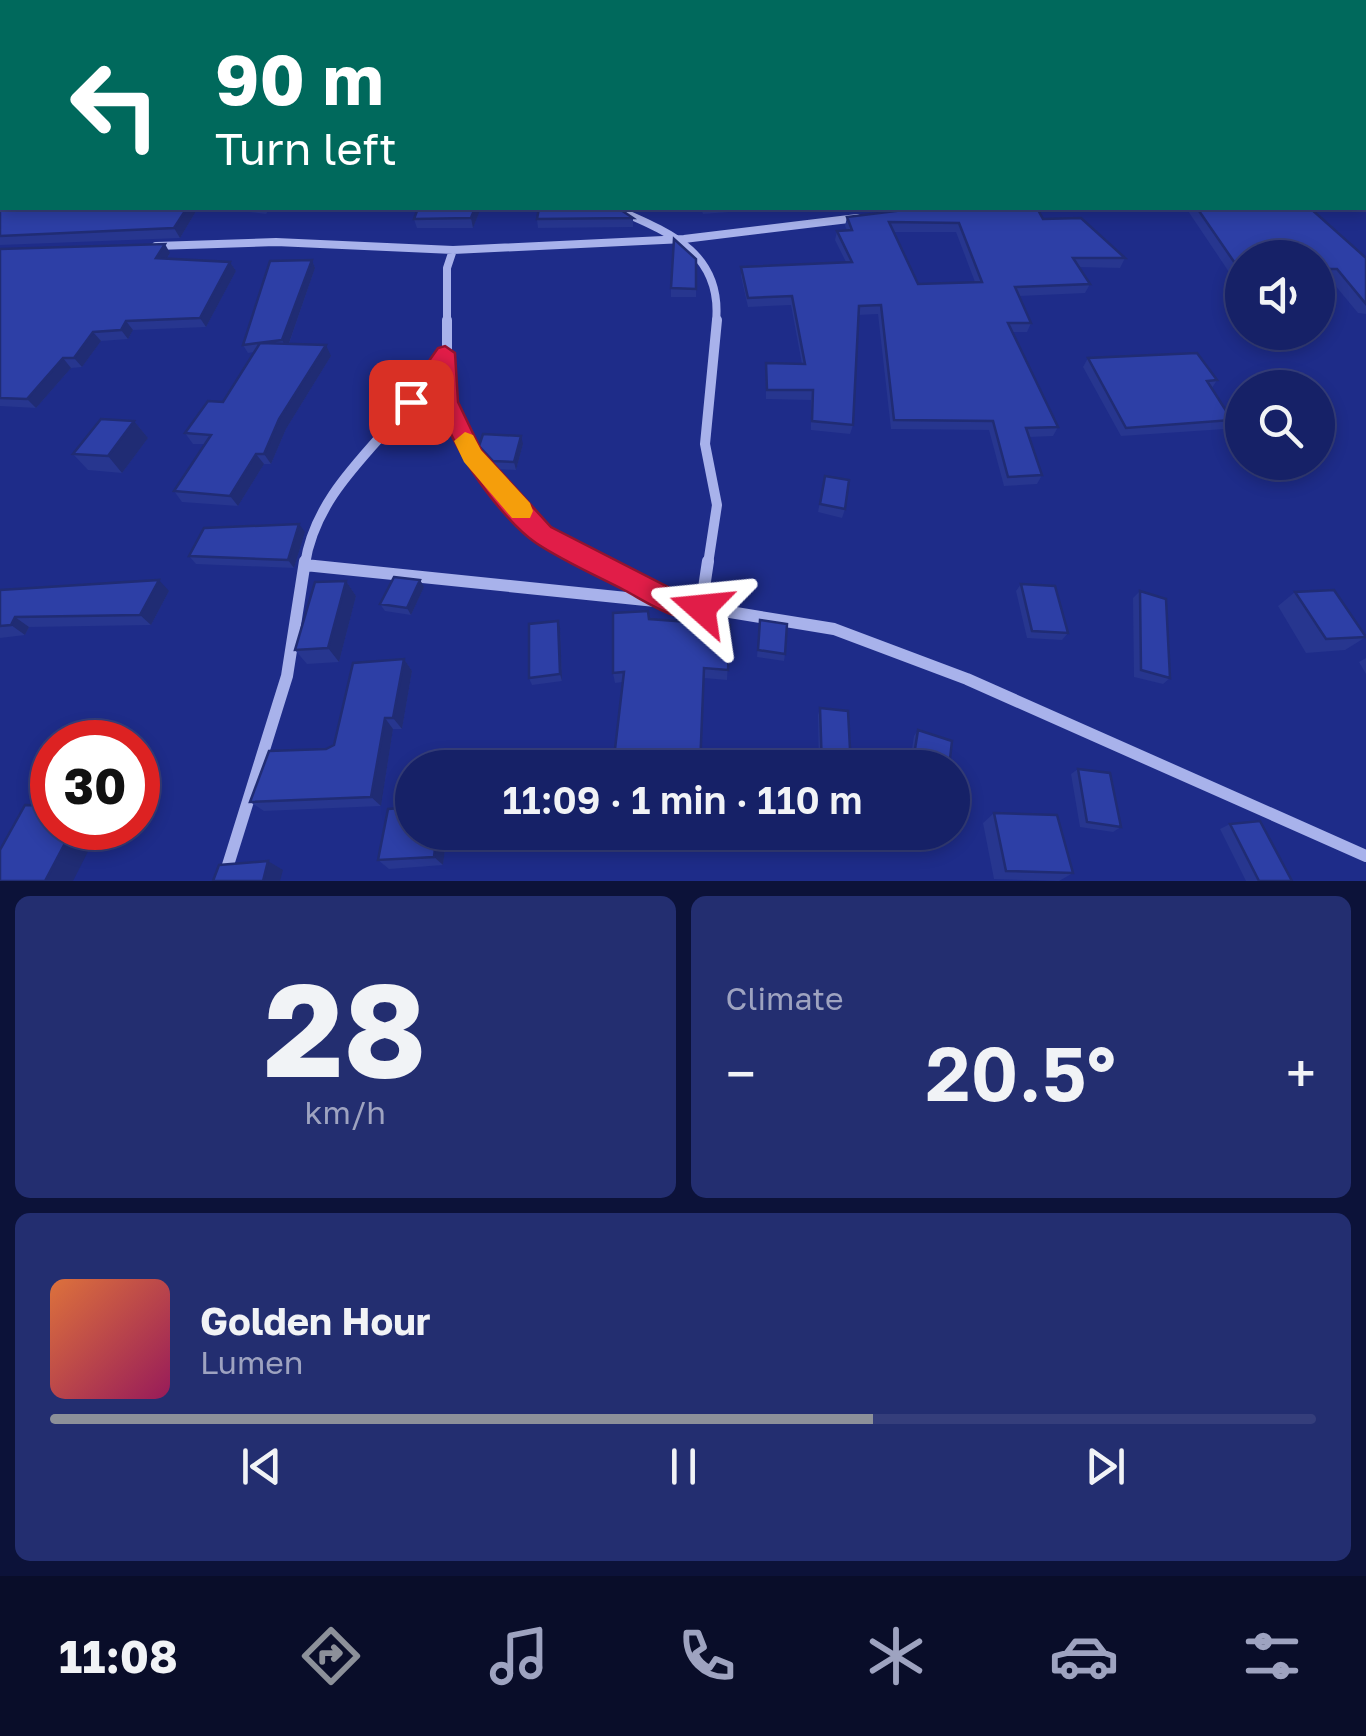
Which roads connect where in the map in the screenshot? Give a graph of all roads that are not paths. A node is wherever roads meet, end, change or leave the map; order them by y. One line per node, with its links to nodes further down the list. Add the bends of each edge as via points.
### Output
1 (618, 210): 3 (street)
2 (873, 216): 3 (street)
3 (684, 240): 5 (street); 9 (street, via 718,306 706,444 717,505)
4 (143, 247): 5 (street, via 276,242)
5 (453, 250): 6 (street)
6 (445, 353): 7 (street, via 411,402 344,474 310,536); 8 (street, via 447,402 472,456 542,534)
7 (305, 564): 8 (street); 11 (street, via 287,676)
8 (674, 603): 9 (street)
9 (701, 608): 10 (street, via 834,629 968,679)
10 (1366, 856)
11 (223, 881)

